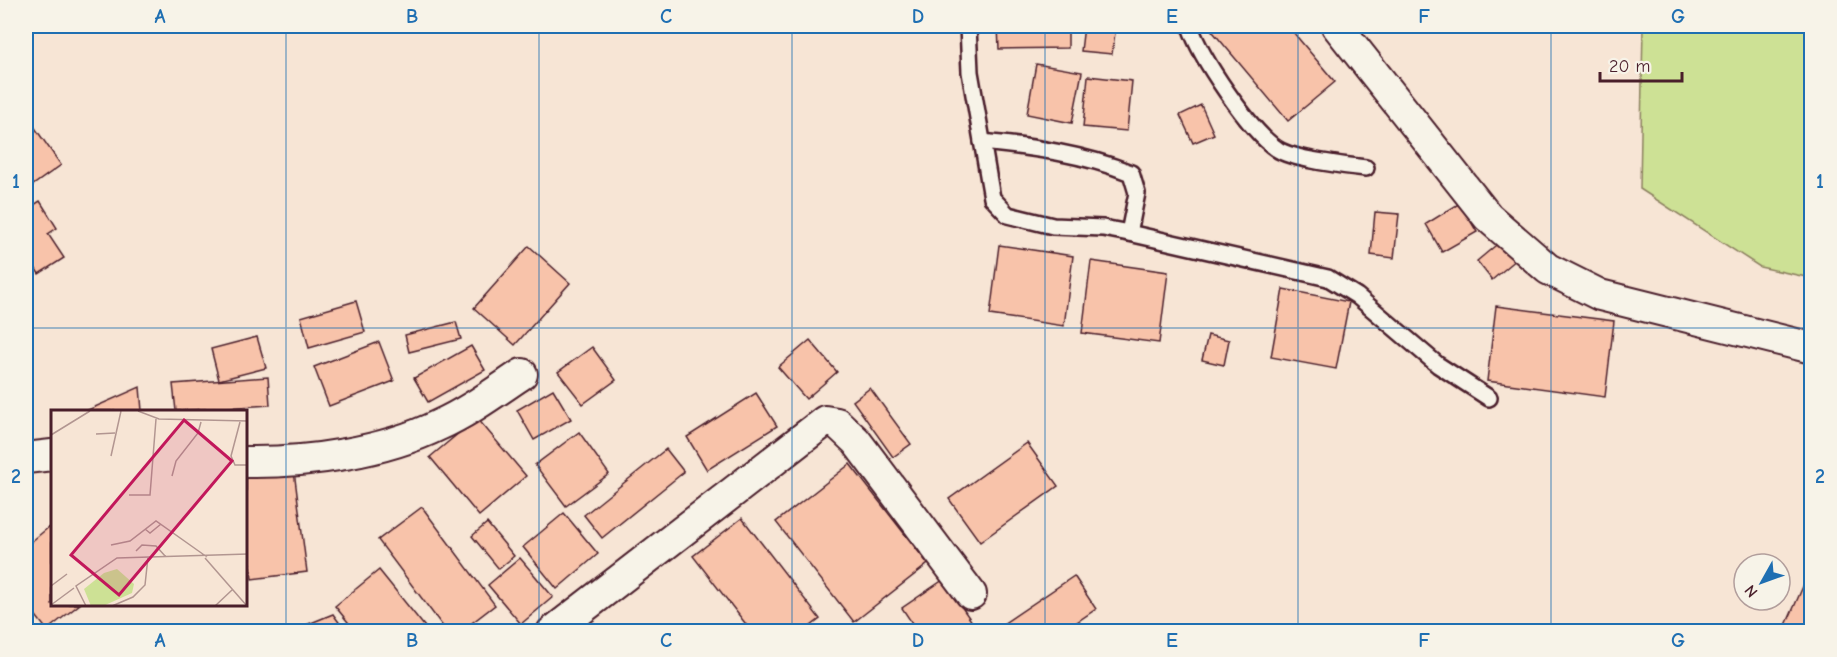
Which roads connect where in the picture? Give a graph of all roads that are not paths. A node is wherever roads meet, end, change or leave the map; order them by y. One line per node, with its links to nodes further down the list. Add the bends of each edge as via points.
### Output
1 (968, 26): 4 (lane, via 970,72)
2 (1190, 26): 5 (lane, via 1233,103 1277,150)
3 (1337, 26): 7 (street, via 1488,217 1548,269 1600,296)
4 (982, 142): 6 (lane, via 992,198 1008,215 1053,226); 6 (lane, via 1041,148 1131,173 1137,193)
5 (1366, 168)
6 (1129, 233): 9 (lane, via 1328,278 1357,296 1438,365)
7 (1812, 348)
8 (522, 374): 12 (street, via 440,425 384,447 276,462)
9 (1489, 399)
10 (51, 455): 11 (street)
11 (26, 458)
12 (248, 462)
13 (971, 594): 14 (street, via 856,441 837,423 825,421)
14 (552, 632)

